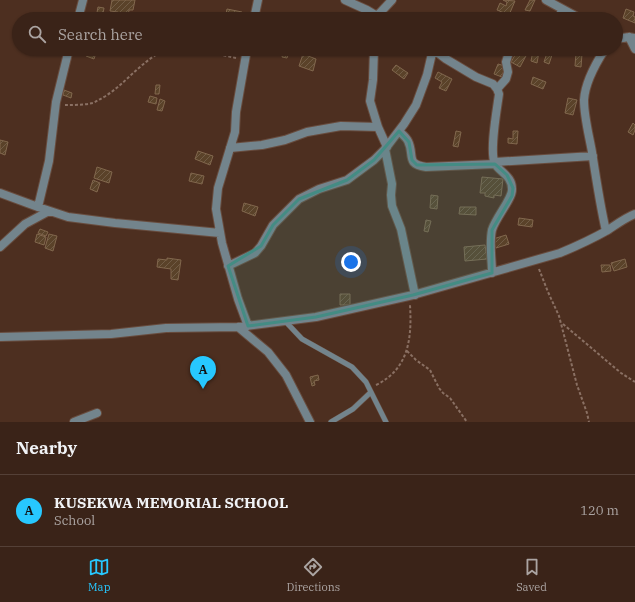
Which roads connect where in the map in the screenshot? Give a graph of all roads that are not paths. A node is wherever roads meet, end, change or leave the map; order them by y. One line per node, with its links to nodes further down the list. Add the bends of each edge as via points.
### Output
1 (83, 0): 7 (street)
2 (258, 0): 8 (street)
3 (345, 0): 9 (street)
4 (392, 0): 10 (street)
5 (546, 0): 6 (street)
6 (564, 10): 11 (street)
7 (80, 12)
8 (255, 12)
9 (368, 12)
10 (381, 12)
11 (568, 12)
12 (632, 37): 13 (street)
13 (635, 49)
14 (67, 56): 29 (street, via 56,106 49,161)
15 (246, 56): 24 (street, via 235,132)
16 (374, 56): 22 (street, via 370,101)
17 (431, 56): 23 (street, via 416,105)
18 (442, 56): 21 (street, via 476,77 493,84)
19 (508, 56): 21 (street, via 506,79)
20 (601, 56): 26 (street, via 595,65 584,99)
21 (497, 89): 27 (street, via 493,157)
22 (378, 127): 24 (street, via 342,126 307,132 262,145); 25 (street)
23 (399, 131): 25 (street); 27 (street, via 409,142 412,160 417,166)
24 (230, 148): 33 (street, via 218,188 216,209)
25 (386, 148): 35 (street, via 347,180 299,199 273,225 258,250); 37 (street, via 392,184 392,206 401,229)
26 (592, 156): 27 (street); 32 (street)
27 (495, 163): 36 (street, via 507,175 513,188 512,196 492,230)
28 (0, 193): 29 (street)
29 (38, 207): 30 (street)
30 (48, 211): 33 (street, via 109,222); 34 (street, via 25,224)
31 (635, 214): 32 (street)
32 (606, 231): 36 (street, via 560,253)
33 (220, 233): 35 (street)
34 (0, 247)
35 (228, 266): 39 (street)
36 (492, 273): 37 (street)
37 (412, 295): 38 (street, via 316,317)
38 (286, 321): 39 (street); 42 (lane, via 302,339 352,367 366,382)
39 (248, 326): 40 (street)
40 (238, 327): 41 (street, via 166,328 111,334); 45 (street, via 268,352 286,375)
41 (0, 337)
42 (370, 391): 46 (lane, via 353,408); 47 (lane)
43 (97, 413): 44 (street)
44 (74, 422)
45 (310, 422)
46 (331, 422)
47 (386, 422)

